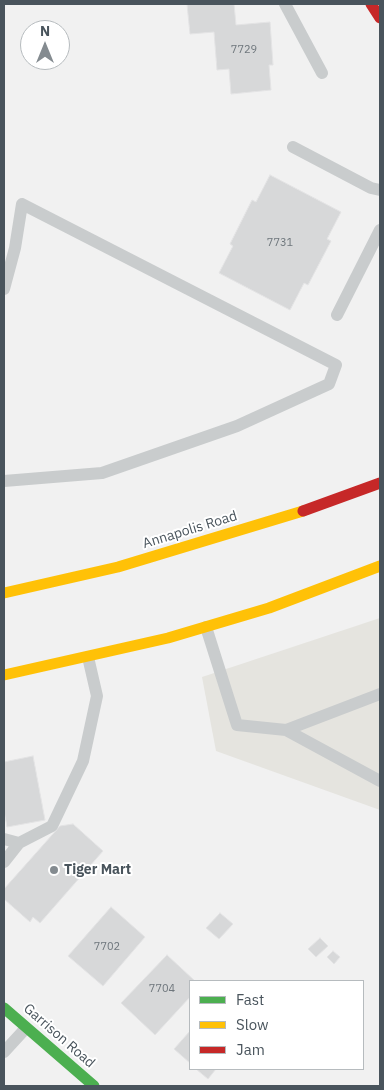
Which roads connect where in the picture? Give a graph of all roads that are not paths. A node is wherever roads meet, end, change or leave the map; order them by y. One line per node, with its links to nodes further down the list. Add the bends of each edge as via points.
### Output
1 (285, 4): 4 (lane)
2 (371, 4): 3 (main road)
3 (380, 18)
4 (322, 73)
5 (293, 147): 6 (lane)
6 (380, 190)
7 (380, 230): 9 (lane)
8 (4, 289): 10 (lane, via 22,204 336,365 329,384 237,426 102,473)
9 (337, 315)
10 (4, 482)
11 (380, 483): 13 (main road, Annapolis Road, via 201,543 118,567)
12 (379, 572): 14 (main road)
13 (4, 593)
14 (206, 627): 15 (main road); 18 (lane, via 237,725)
15 (88, 657): 16 (main road); 21 (lane, via 97,696 84,761 52,826)
16 (4, 675)
17 (380, 694): 18 (lane)
18 (286, 730): 19 (lane)
19 (380, 781)
20 (4, 838): 21 (lane)
21 (19, 843): 22 (lane)
22 (4, 862)
23 (4, 1008): 24 (main road, Garrison Road)
24 (26, 1028): 25 (lane); 26 (main road, Garrison Road)
25 (4, 1052)
26 (94, 1086)

